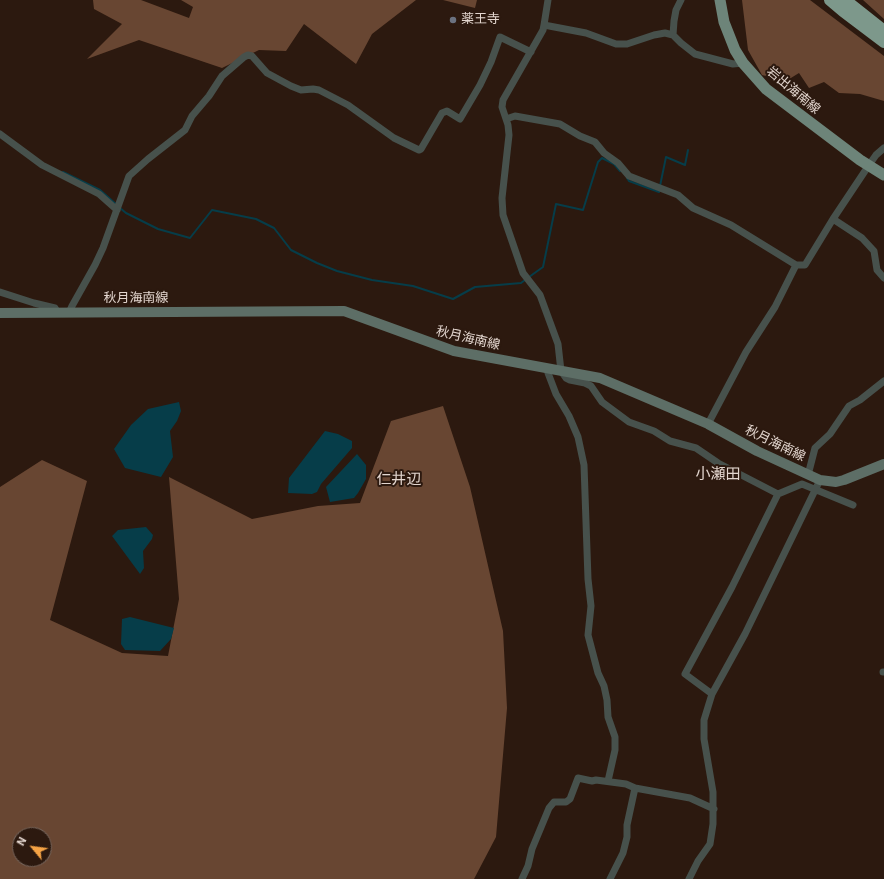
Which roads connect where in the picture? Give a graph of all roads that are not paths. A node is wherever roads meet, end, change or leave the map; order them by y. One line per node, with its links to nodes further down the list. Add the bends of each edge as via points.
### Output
1 (548, 0): 6 (street)
2 (681, 0): 8 (street, via 676,10)
3 (720, 0): 11 (main road, 岩出海南線, via 724,22)
4 (830, 0): 9 (highway)
5 (845, 0): 7 (highway)
6 (544, 25): 8 (street, via 586,33 616,44 626,44 665,33); 10 (street)
7 (884, 31)
8 (673, 35): 11 (street, via 695,54 733,64)
9 (884, 42)
10 (531, 52): 12 (street, via 504,100 502,107); 17 (street, via 500,37 480,85 460,119 447,111 442,114 419,150 394,138 348,105 319,90 302,90 267,73 252,56 248,55 222,76 192,116 185,130 132,171)
11 (743, 63): 15 (main road, 岩出海南線, via 766,89)
12 (506, 119): 19 (street, via 516,116 560,124 595,142 629,176 678,194 693,208 731,225); 26 (street, via 509,135 502,198 503,216 523,273 540,295 558,344)
13 (0, 134): 17 (street, via 42,165 99,194)
14 (884, 148): 15 (street)
15 (869, 165): 16 (main road, 岩出海南線); 18 (street)
16 (884, 175)
17 (118, 210): 24 (street, via 98,259)
18 (833, 219): 19 (street, via 805,265); 20 (street, via 862,238 874,251 877,270)
19 (796, 265): 28 (street)
20 (884, 278)
21 (0, 292): 23 (street, via 55,308)
22 (0, 313): 23 (main road, 秋月海南線)
23 (58, 313): 24 (main road, 秋月海南線)
24 (69, 313): 25 (main road, 秋月海南線, via 344,312 454,351)
25 (548, 368): 26 (main road, 秋月海南線); 36 (street, via 556,394 578,437 584,465 591,606 588,635 604,686 608,717 615,737 615,750)
26 (562, 371): 28 (main road, 秋月海南線, via 600,378); 33 (street, via 566,378 591,386 602,402 629,422 654,431 670,441 696,448 718,463)
27 (884, 381): 30 (street, via 849,406 830,434 815,448)
28 (708, 424): 30 (main road, 秋月海南線)
29 (884, 464): 31 (main road, 秋月海南線, via 836,482)
30 (808, 475): 31 (main road, 秋月海南線)
31 (820, 480): 32 (street)
32 (815, 490): 33 (street, via 802,484); 34 (street); 35 (street, via 745,634)
33 (778, 494): 35 (street, via 685,674)
34 (853, 505)
35 (712, 694): 38 (street, via 704,720 704,739)
36 (608, 781): 37 (street); 39 (street, via 578,778 570,799 566,802 554,802 549,808)
37 (635, 788): 38 (street, via 690,798); 40 (street, via 623,853)
38 (714, 809): 41 (street, via 710,844)
39 (522, 879)
40 (610, 879)
41 (689, 879)

